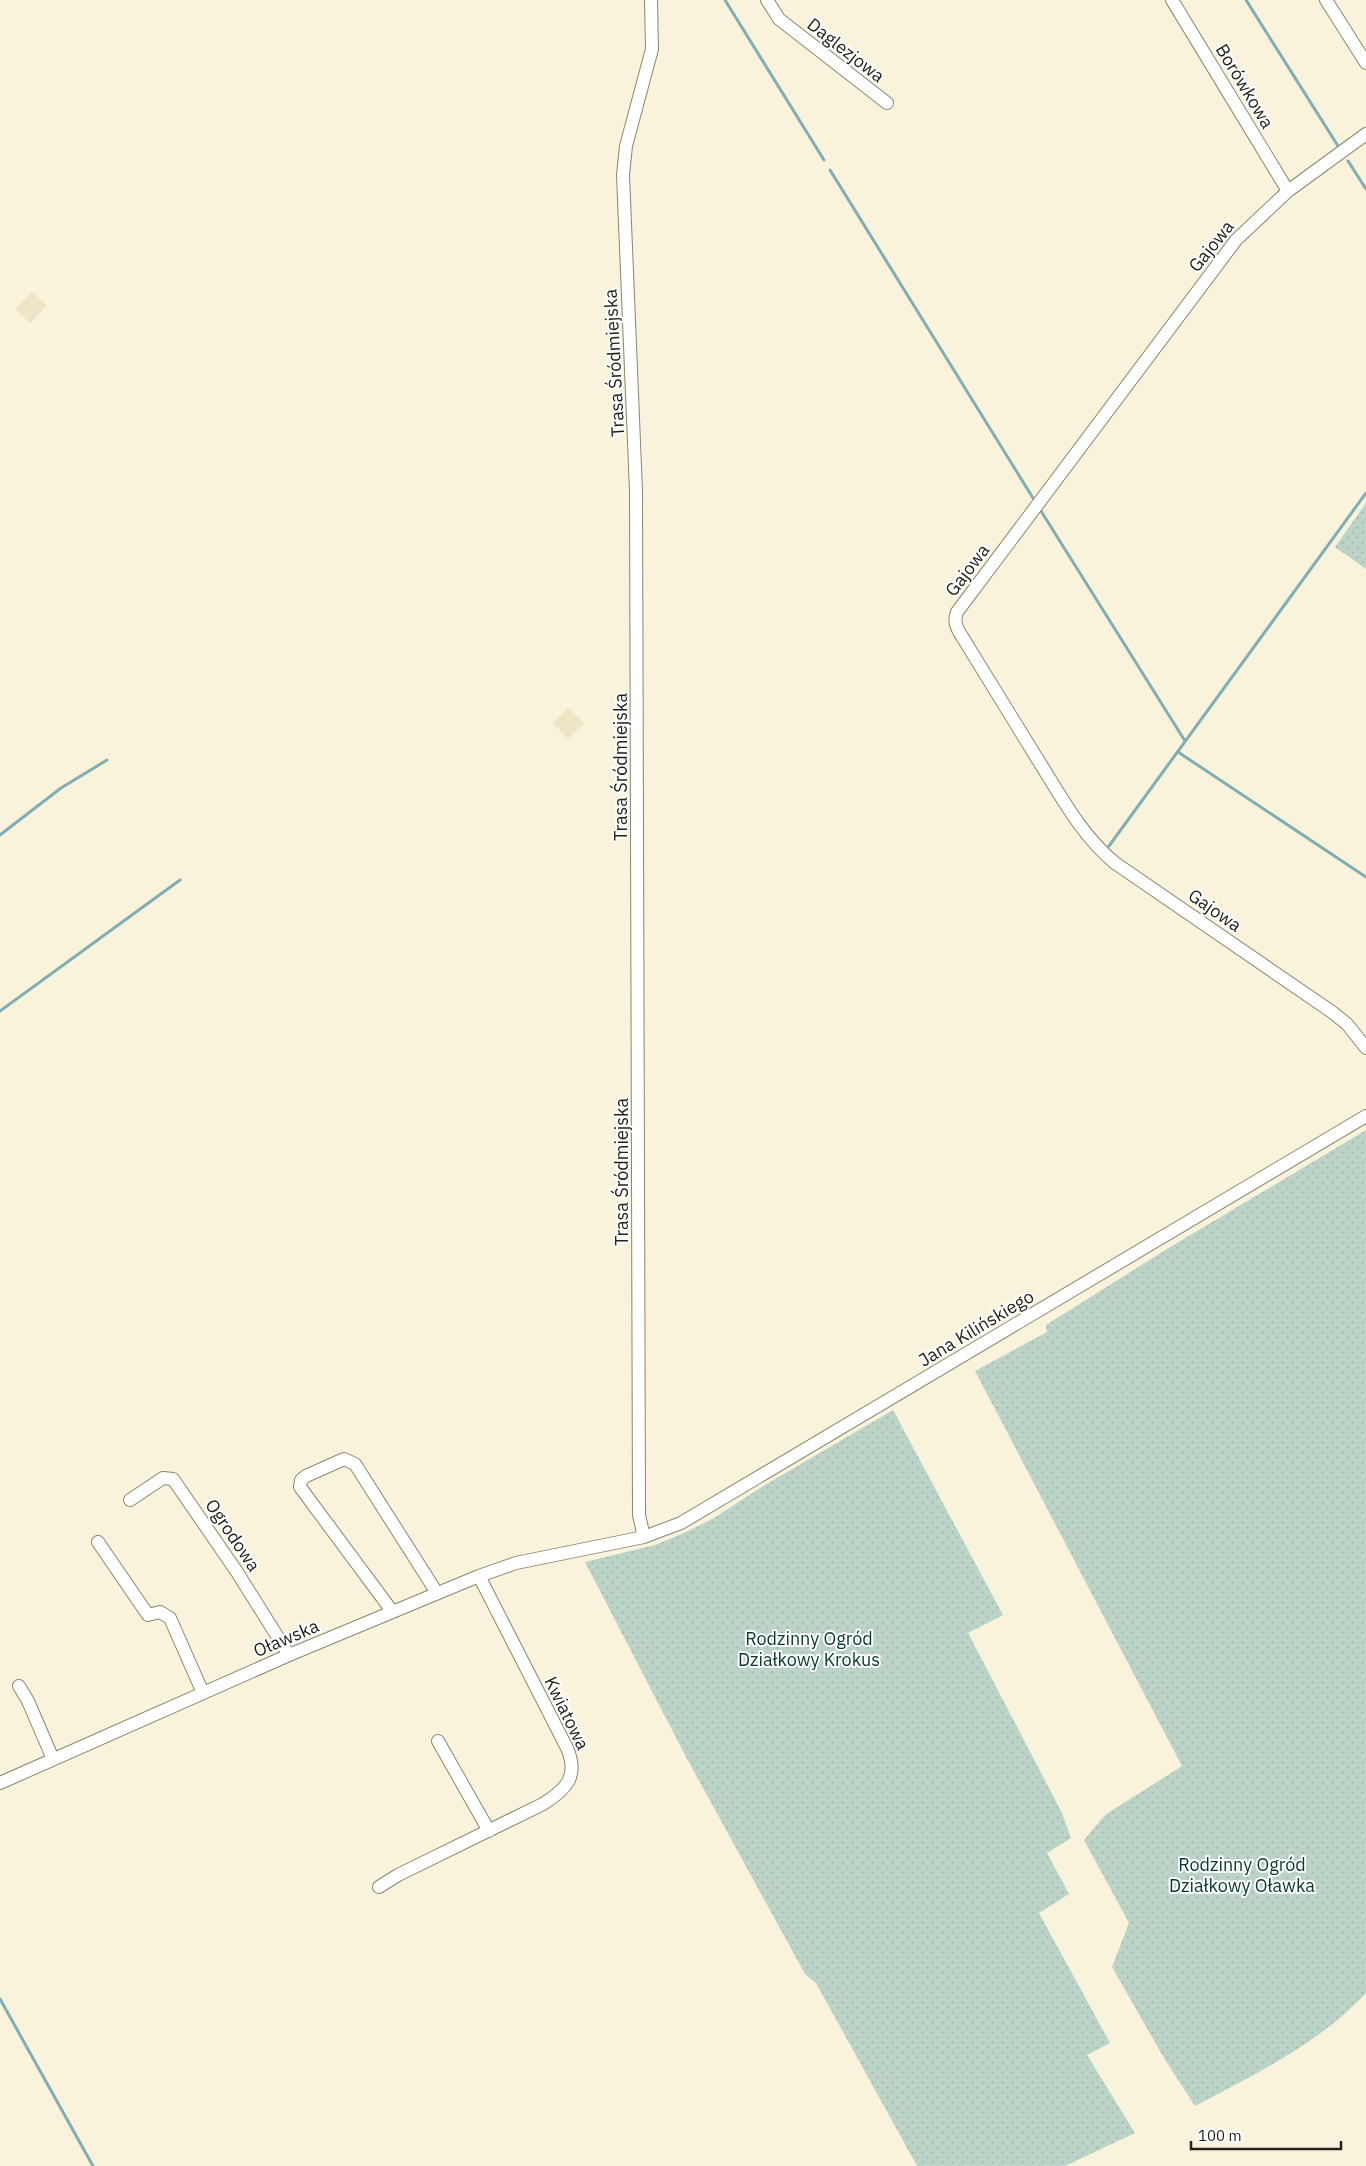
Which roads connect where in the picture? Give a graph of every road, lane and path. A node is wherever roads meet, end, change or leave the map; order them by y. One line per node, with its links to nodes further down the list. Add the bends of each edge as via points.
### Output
1 (651, 0): 12 (street, Trasa Śródmiejska, via 652,49 626,146 623,175 636,474 639,1520)
2 (767, 0): 6 (street, Daglezjowa, via 780,19)
3 (1172, 0): 8 (street, Borówkowa)
4 (1328, 1): 5 (street)
5 (1366, 63)
6 (887, 103)
7 (1366, 134): 8 (street, Gajowa)
8 (1288, 191): 9 (street, Gajowa, via 1256,219 1222,257 957,612 955,619 956,626 1061,796 1095,845 1332,1012 1347,1024)
9 (1366, 1048)
10 (1366, 1116): 12 (street, Jana Kilińskiego, via 698,1514)
11 (130, 1500): 18 (street, Ogrodowa, via 163,1478 173,1479)
12 (644, 1537): 14 (street, Jana Kilińskiego)
13 (98, 1542): 20 (street, via 148,1615 160,1612 170,1618)
14 (594, 1548): 15 (street, Oławska, via 516,1563)
15 (479, 1576): 16 (street, Oławska); 24 (street, Kwiatowa, via 567,1748 572,1766 563,1790 543,1804)
16 (437, 1593): 17 (street, Oławska); 17 (street, via 355,1464 344,1459 306,1476 300,1487)
17 (392, 1611): 18 (street, Oławska)
18 (289, 1655): 20 (street, Oławska)
19 (19, 1686): 22 (street)
20 (203, 1693): 22 (street, Oławska)
21 (438, 1741): 24 (street)
22 (53, 1758): 23 (street, Oławska)
23 (0, 1783)
24 (489, 1830): 25 (street, Kwiatowa)
25 (379, 1887)

